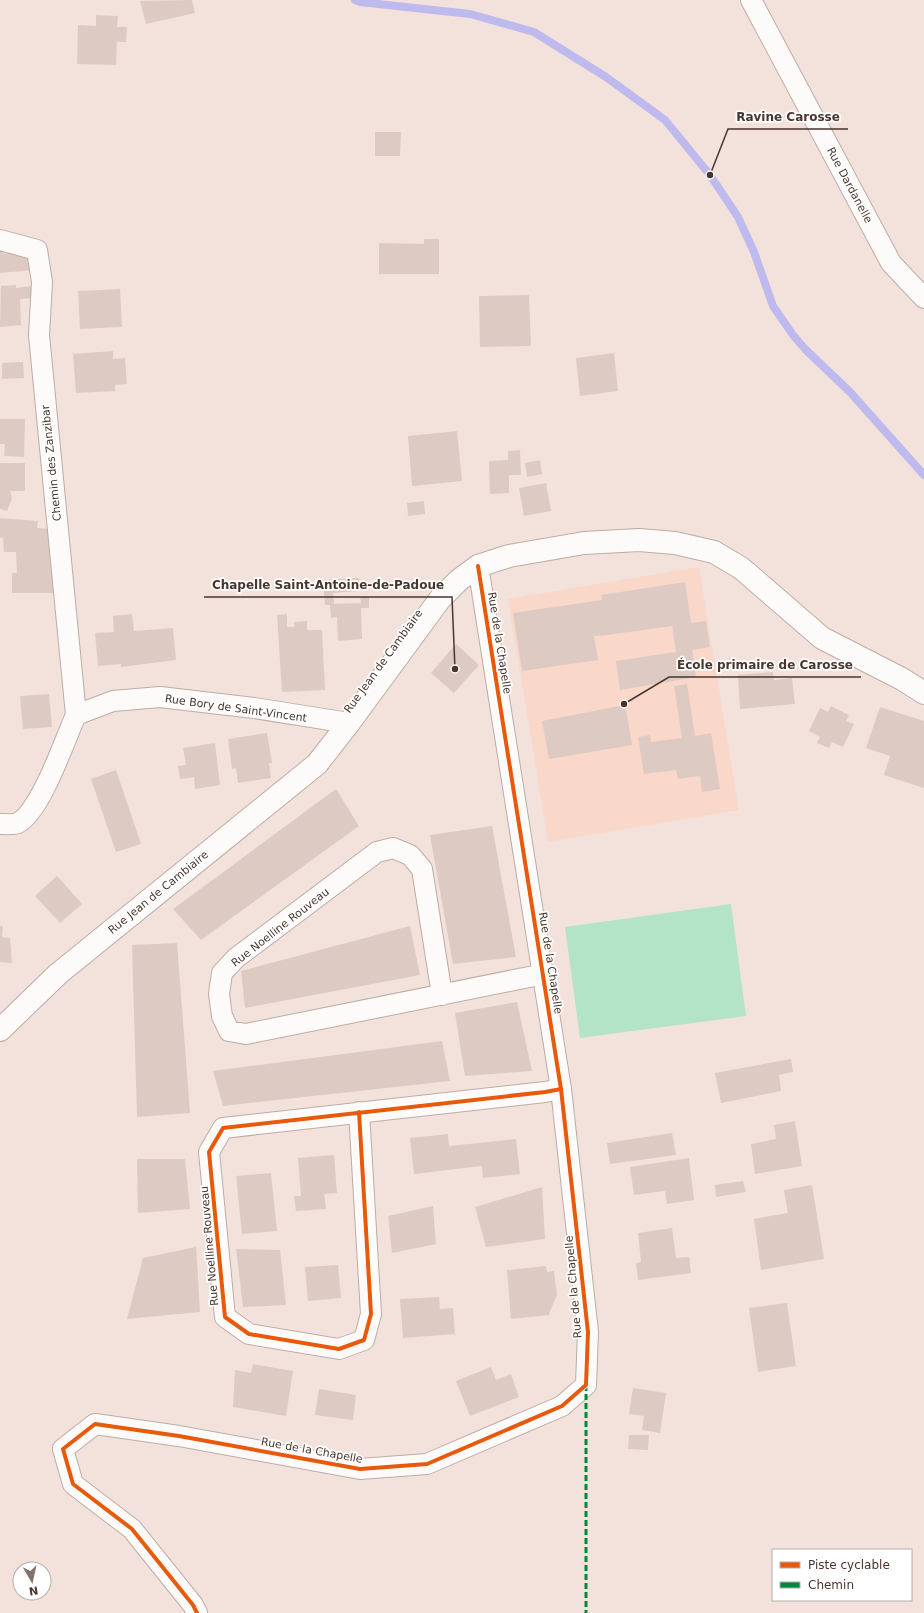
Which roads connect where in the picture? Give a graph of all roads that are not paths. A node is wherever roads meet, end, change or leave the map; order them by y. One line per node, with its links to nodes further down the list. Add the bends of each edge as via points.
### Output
1 (752, 0): 3 (street, Rue Dardanelle, via 891,263)
2 (0, 240): 6 (street, Chemin des Zanzibar, via 37,250 42,282 39,335)
3 (924, 298)
4 (478, 566): 5 (main road, Rue Jean de Cambiaire, via 509,556 584,543 639,540 675,543 714,552 741,568 822,638); 7 (main road, Rue Jean de Cambiaire, via 440,599); 9 (street, Rue de la Chapelle)
5 (924, 693)
6 (76, 714): 7 (street, Rue Bory de Saint-Vincent, via 113,701 160,697); 8 (street, via 42,795 30,813 18,824)
7 (350, 723): 11 (main road, Rue Jean de Cambiaire, via 317,764 58,974)
8 (0, 824)
9 (544, 974): 10 (street, Rue Noelline Rouveau); 12 (street, Rue de la Chapelle)
10 (442, 995): 10 (street, Rue Noelline Rouveau, via 422,869 410,855 393,848 377,852 236,958 222,973 219,994 222,1016 228,1031 246,1034)
11 (0, 1030)
12 (561, 1089): 13 (street, Rue Noelline Rouveau); 14 (street, Rue de la Chapelle, via 588,1332 586,1385 562,1406 427,1464 360,1469 179,1436 95,1424 63,1449 73,1484 132,1529)
13 (358, 1112): 13 (street, Rue Noelline Rouveau, via 223,1128 209,1152 225,1317 249,1334 339,1349 364,1340 371,1314)
14 (197, 1613)

